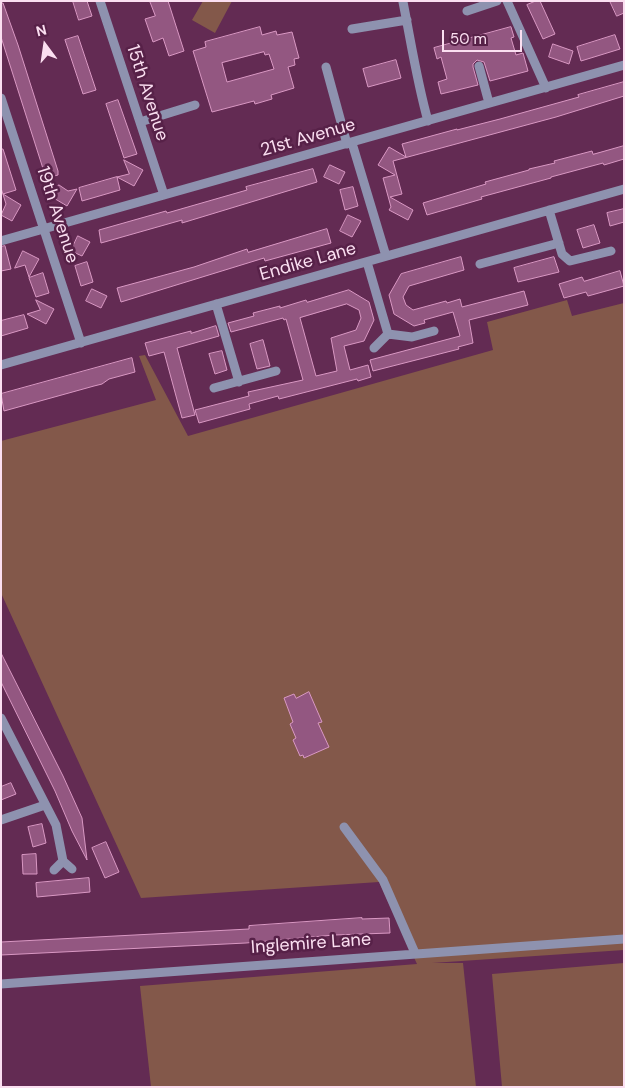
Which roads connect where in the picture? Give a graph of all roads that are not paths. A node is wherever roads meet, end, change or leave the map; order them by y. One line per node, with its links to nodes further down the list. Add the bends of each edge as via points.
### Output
1 (100, 1): 16 (street, 15th Avenue)
2 (497, 1): 5 (street)
3 (507, 1): 11 (street)
4 (403, 2): 6 (street)
5 (467, 10)
6 (407, 20): 7 (street); 15 (street, via 418,88)
7 (352, 29)
8 (624, 65): 11 (street, 21st Avenue)
9 (479, 66): 13 (street)
10 (326, 67): 17 (street)
11 (546, 88): 13 (street, 21st Avenue)
12 (1, 98): 21 (street, 19th Avenue)
13 (489, 103): 15 (street, 21st Avenue)
14 (195, 105): 16 (street)
15 (428, 121): 17 (street, 21st Avenue)
16 (140, 122): 19 (street, 15th Avenue)
17 (349, 144): 19 (street, 21st Avenue); 25 (street)
18 (624, 188): 20 (street, Endike Lane)
19 (164, 195): 21 (street, 21st Avenue)
20 (549, 210): 23 (street); 25 (street, Endike Lane)
21 (44, 229): 22 (street, 21st Avenue); 31 (street, 19th Avenue)
22 (1, 241)
23 (559, 243): 24 (street, via 562,254 570,262); 27 (street)
24 (611, 251)
25 (386, 256): 26 (street, Endike Lane)
26 (367, 262): 28 (street, Endike Lane); 30 (street)
27 (480, 264)
28 (216, 304): 31 (street, Endike Lane); 35 (street)
29 (434, 331): 30 (street, via 412,337)
30 (388, 334): 32 (street)
31 (81, 344): 33 (street, Endike Lane)
32 (374, 348)
33 (1, 365)
34 (276, 371): 35 (street)
35 (239, 382): 36 (street)
36 (214, 388)
37 (1, 718): 38 (street)
38 (45, 805): 39 (street); 41 (street, via 56,825)
39 (1, 820)
40 (344, 827): 45 (street, via 383,880)
41 (63, 861): 42 (street); 43 (street)
42 (72, 869)
43 (54, 870)
44 (624, 939): 45 (street, Inglemire Lane)
45 (415, 953): 46 (street, Inglemire Lane)
46 (1, 984)

